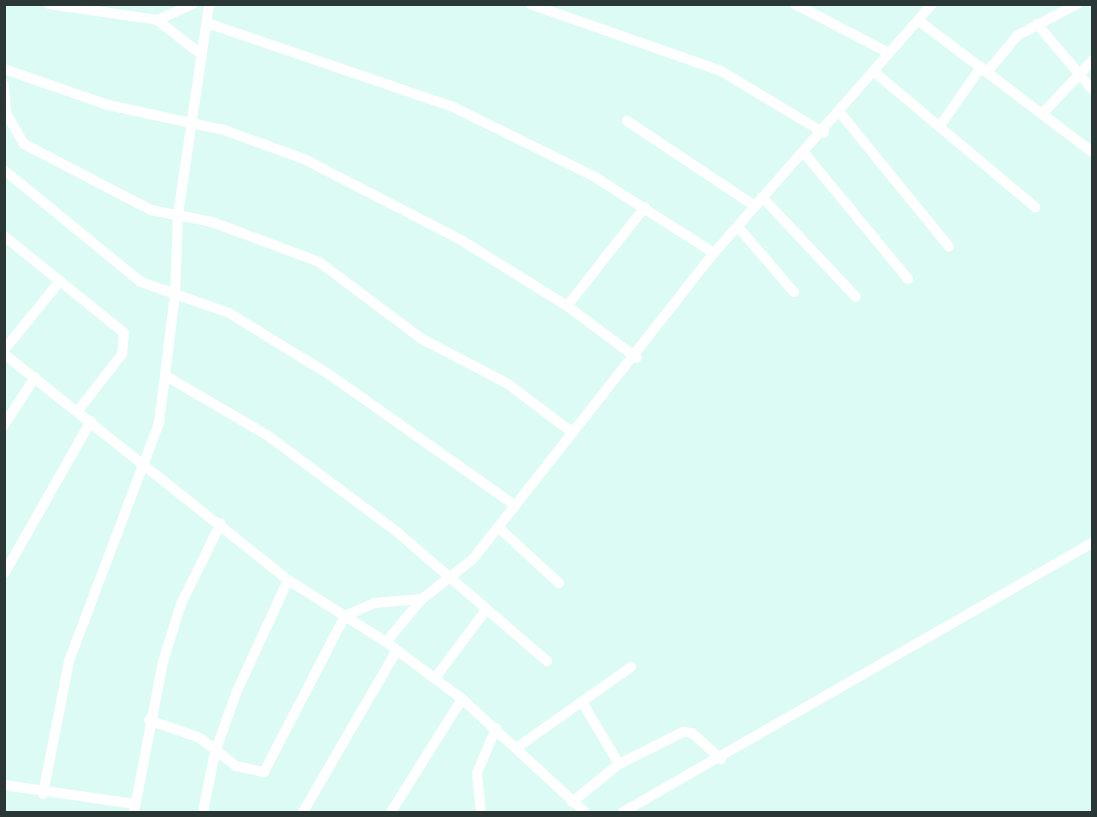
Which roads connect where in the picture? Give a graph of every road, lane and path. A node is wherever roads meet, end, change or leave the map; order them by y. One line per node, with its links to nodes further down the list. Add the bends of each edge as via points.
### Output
1 (49, 4): 8 (street)
2 (193, 4): 8 (street)
3 (209, 4): 10 (street)
4 (530, 4): 26 (street, via 722,71)
5 (795, 4): 12 (street)
6 (932, 4): 9 (street)
7 (1077, 4): 11 (street)
8 (157, 20): 13 (street)
9 (919, 21): 12 (street); 16 (street)
10 (207, 23): 13 (street); 31 (street, via 451,106)
11 (1037, 24): 16 (street, via 1018,35); 18 (street)
12 (889, 53): 17 (street)
13 (202, 55): 24 (street)
14 (1092, 61): 18 (street)
15 (4, 69): 24 (street, via 108,105)
16 (984, 70): 22 (street); 25 (street)
17 (873, 71): 21 (street); 25 (street)
18 (1080, 75): 20 (street); 22 (street)
19 (4, 85): 33 (street, via 6,113 24,144 107,191)
20 (1092, 89)
21 (841, 114): 26 (street); 36 (street)
22 (1042, 114): 27 (street)
23 (627, 121): 30 (street)
24 (195, 123): 33 (street); 43 (street, via 251,138 366,189)
25 (940, 126): 32 (street)
26 (824, 133): 28 (street)
27 (1092, 152)
28 (805, 154): 30 (street); 38 (street)
29 (4, 170): 41 (street, via 141,282)
30 (758, 201): 34 (street); 42 (street)
31 (645, 207): 37 (street); 43 (street)
32 (1035, 207)
33 (178, 215): 41 (street); 51 (street, via 242,231 319,262 422,339 508,384)
34 (738, 226): 37 (street); 40 (street)
35 (4, 236): 39 (street)
36 (949, 247)
37 (714, 253): 45 (street)
38 (908, 279)
39 (60, 281): 44 (street); 48 (street, via 105,314 125,338 118,360)
40 (794, 292)
41 (175, 295): 46 (street); 53 (street, via 229,313 320,369)
42 (856, 297)
43 (567, 306): 45 (street)
44 (4, 352): 47 (street)
45 (637, 358): 51 (street)
46 (166, 376): 52 (street, via 159,423); 59 (street, via 267,435 397,532)
47 (35, 377): 48 (street); 50 (street)
48 (78, 411): 49 (street)
49 (91, 421): 52 (street); 57 (street)
50 (4, 425)
51 (573, 433): 53 (street)
52 (145, 462): 54 (street); 78 (street, via 69,661)
53 (513, 504): 55 (street)
54 (221, 524): 58 (street); 71 (street, via 181,604)
55 (498, 527): 59 (street); 60 (street)
56 (1092, 543): 75 (street)
57 (5, 573)
58 (288, 580): 63 (street); 74 (street)
59 (452, 581): 61 (street); 62 (street)
60 (559, 583)
61 (422, 599): 63 (street, via 374,603); 64 (street)
62 (486, 610): 66 (street); 68 (street)
63 (345, 616): 64 (street); 74 (street, via 266,771 236,766)
64 (386, 642): 65 (street)
65 (397, 650): 68 (street); 82 (street)
66 (547, 661)
67 (631, 667): 70 (street)
68 (435, 678): 69 (street)
69 (462, 699): 72 (street); 83 (street)
70 (582, 702): 73 (street); 76 (street)
71 (149, 720): 74 (street, via 193,735); 80 (street)
72 (496, 728): 73 (street); 84 (street, via 477,773)
73 (519, 747): 79 (street)
74 (216, 752): 81 (street)
75 (721, 759): 76 (street, via 687,732); 86 (street)
76 (619, 764): 79 (street)
77 (4, 785): 78 (street)
78 (43, 794): 80 (street)
79 (572, 801): 85 (street)
80 (135, 808)
81 (203, 813)
82 (303, 813)
83 (391, 813)
84 (481, 813)
85 (585, 813)
86 (623, 813)

